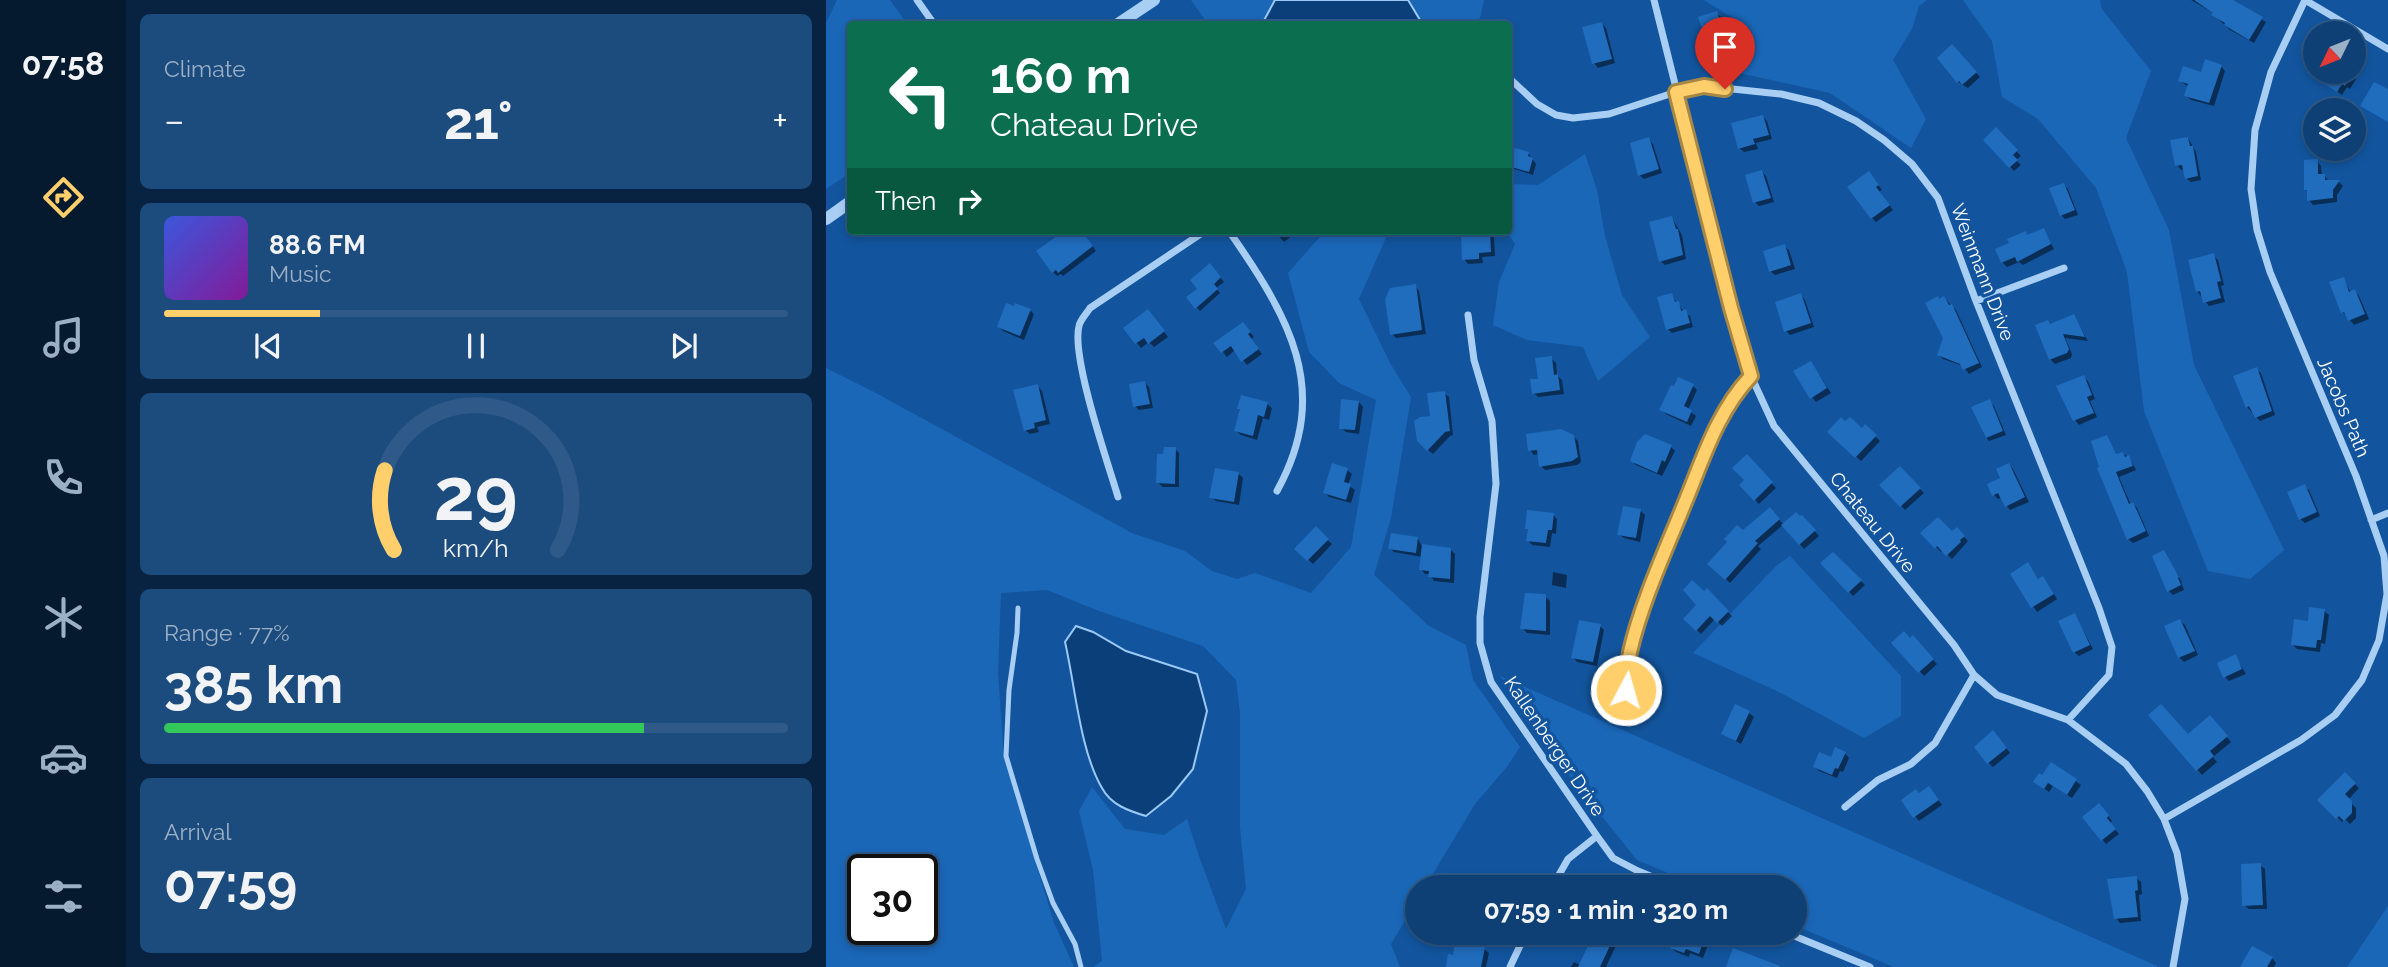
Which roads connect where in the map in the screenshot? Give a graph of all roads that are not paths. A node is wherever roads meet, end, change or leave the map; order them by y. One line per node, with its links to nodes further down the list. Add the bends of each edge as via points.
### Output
1 (917, 0): 5 (street)
2 (1154, 0): 6 (street)
3 (1654, 0): 9 (street, Chateau Drive)
4 (2305, 0): 7 (street); 21 (street, Jacobs Path, via 2271,72 2255,130 2251,189 2270,272)
5 (932, 21)
6 (1122, 21)
7 (2388, 49)
8 (1512, 82): 9 (street, Weinmann Drive, via 1556,116 1573,118 1608,114)
9 (1676, 92): 15 (street, Weinmann Drive, via 1704,86 1781,94 1819,103 1884,140 1912,164 1938,198); 17 (street, Chateau Drive)
10 (847, 204): 11 (street)
11 (826, 219)
12 (1199, 235): 19 (street, via 1090,307 1079,325 1090,402)
13 (1233, 235): 18 (street, via 1283,318 1298,354 1304,388 1292,464)
14 (2064, 268): 15 (street)
15 (1976, 301): 25 (street, Weinmann Drive, via 2112,647 2109,675)
16 (1468, 315): 28 (street, Kallenberger Drive, via 1474,360 1492,421 1496,484 1480,643 1491,682)
17 (1751, 376): 23 (street, Chateau Drive, via 1774,426 1954,645); 24 (street, via 1717,425 1674,530 1637,628)
18 (1277, 491)
19 (1118, 497)
20 (2388, 513): 21 (street)
21 (2371, 520): 27 (street, Jacobs Path, via 2384,556 2387,594 2379,640 2362,680 2335,715 2301,740)
22 (1018, 608): 33 (lane, via 1006,756 1037,859)
23 (1974, 676): 25 (street, Chateau Drive, via 1997,695); 26 (street, via 1935,743)
24 (1626, 690)
25 (2068, 720): 27 (street, Chateau Drive, via 2126,764)
26 (1845, 807)
27 (2164, 819): 36 (street, Chateau Drive, via 2177,853 2185,899)
28 (1597, 836): 29 (street, Kallenberger Drive, via 1569,859); 30 (street, via 1614,858)
29 (1559, 875)
30 (1648, 875)
31 (1807, 941): 35 (street)
32 (1520, 945): 34 (street)
33 (1082, 967)
34 (1510, 967)
35 (1870, 967)
36 (2173, 967)

